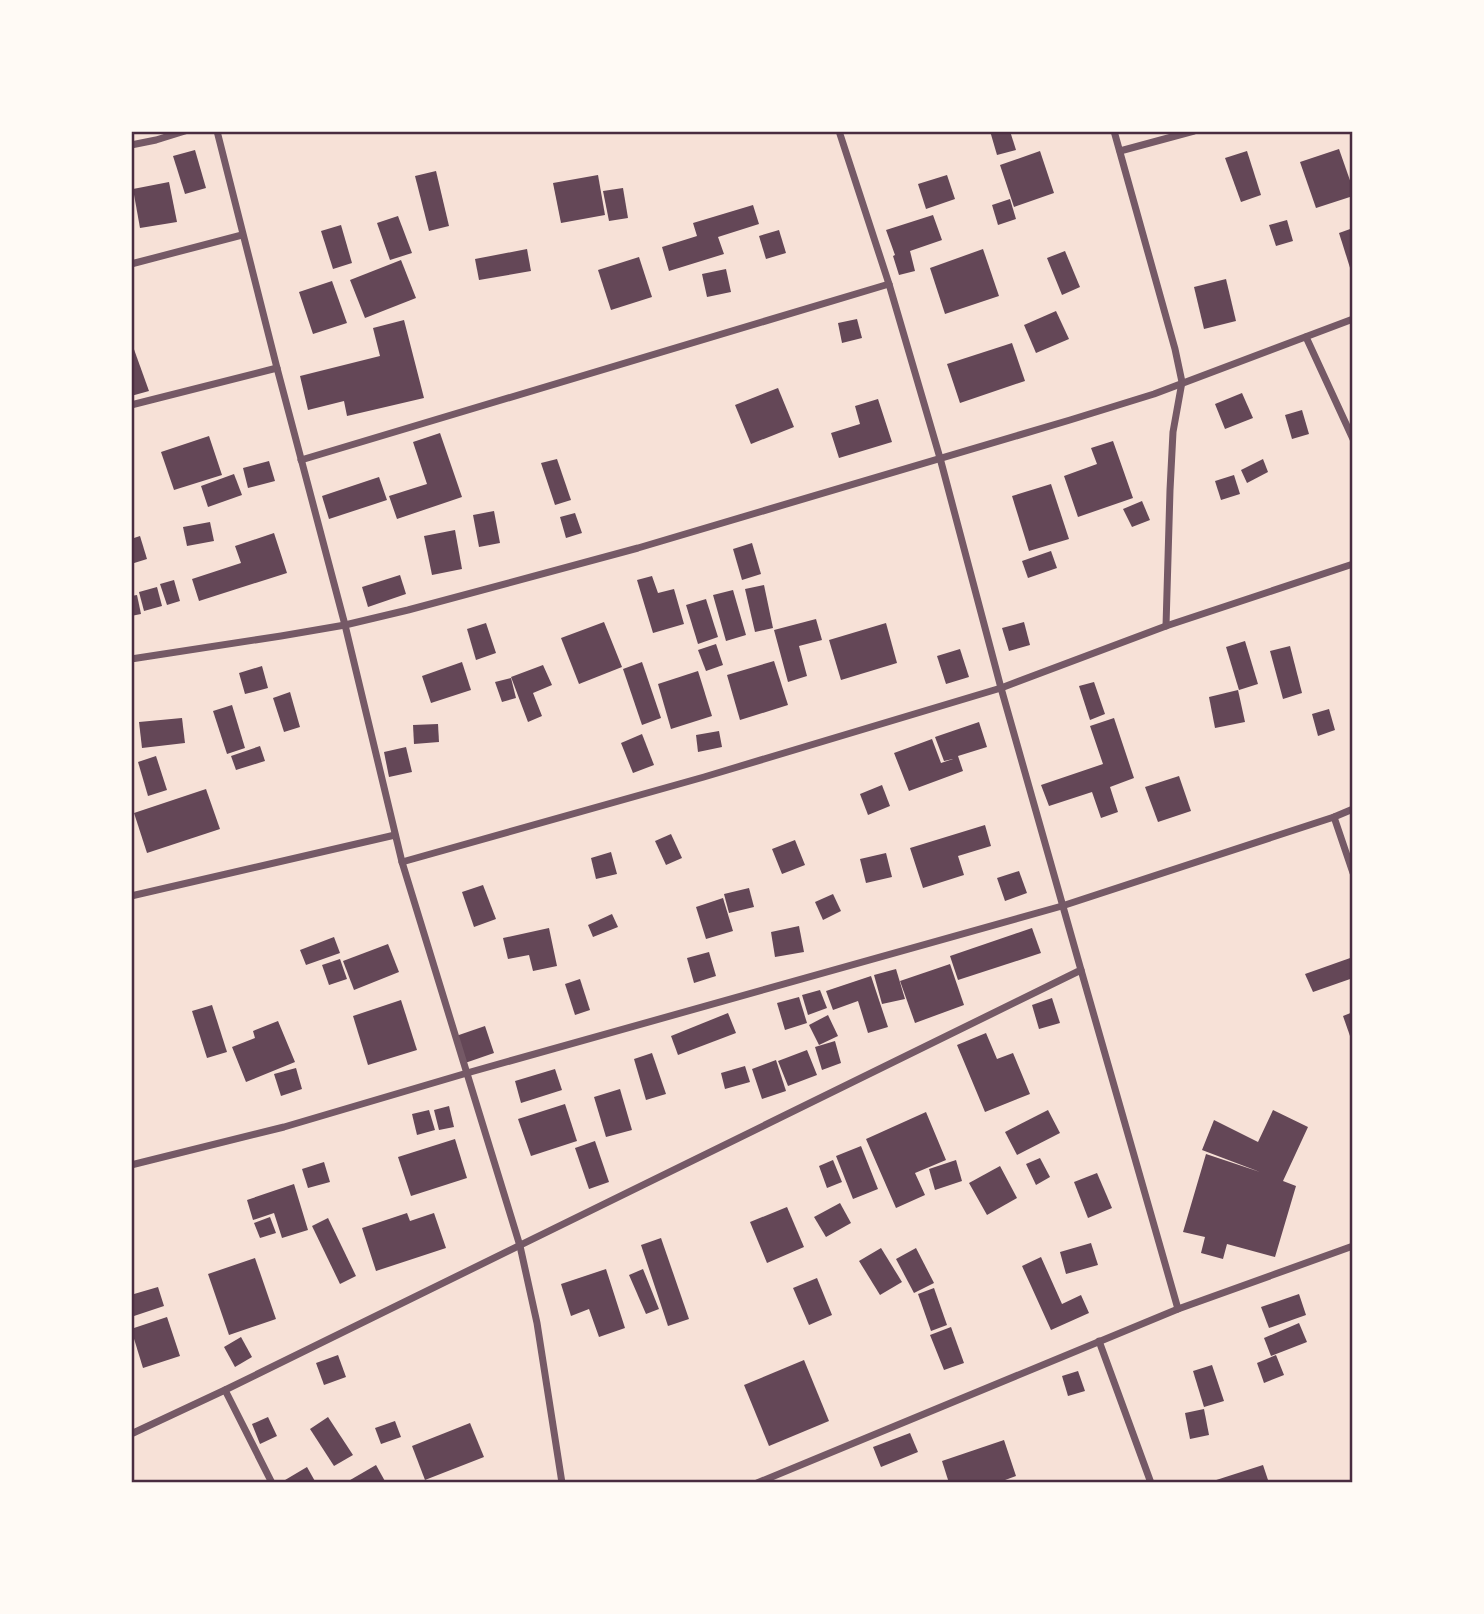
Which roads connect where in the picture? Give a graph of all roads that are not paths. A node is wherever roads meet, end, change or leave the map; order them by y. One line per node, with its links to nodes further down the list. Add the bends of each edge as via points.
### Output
1 (185, 131): 6 (street)
2 (217, 131): 9 (street)
3 (839, 131): 11 (street)
4 (1114, 131): 8 (street)
5 (1195, 131): 8 (street)
6 (155, 135): 7 (street)
7 (131, 145)
8 (1120, 152): 15 (street)
9 (242, 235): 10 (street); 14 (street)
10 (131, 264)
11 (888, 284): 18 (street); 19 (street)
12 (1353, 319): 13 (street)
13 (1306, 337): 15 (street); 17 (street)
14 (277, 368): 16 (street); 19 (street)
15 (1182, 382): 18 (street); 22 (street, via 1173,432)
16 (131, 405)
17 (1353, 439)
18 (940, 458): 21 (street, via 638,548); 24 (street)
19 (301, 460): 21 (street)
20 (1353, 564): 22 (street)
21 (345, 625): 23 (street); 27 (street)
22 (1166, 626): 24 (street)
23 (131, 659)
24 (1001, 688): 28 (street); 31 (street)
25 (1353, 809): 26 (street)
26 (1334, 817): 29 (street); 31 (street)
27 (396, 835): 28 (street); 30 (street)
28 (402, 862): 33 (street)
29 (1353, 873)
30 (131, 896)
31 (1062, 906): 32 (street); 33 (street)
32 (1081, 970): 35 (street); 37 (street)
33 (467, 1073): 34 (street, via 284,1127); 35 (street)
34 (131, 1165)
35 (520, 1246): 39 (street); 42 (street)
36 (1353, 1247): 37 (street)
37 (1178, 1309): 38 (street)
38 (1099, 1341): 43 (street); 44 (street)
39 (225, 1390): 40 (street); 41 (street)
40 (131, 1434)
41 (272, 1483)
42 (562, 1483)
43 (757, 1483)
44 (1152, 1483)

